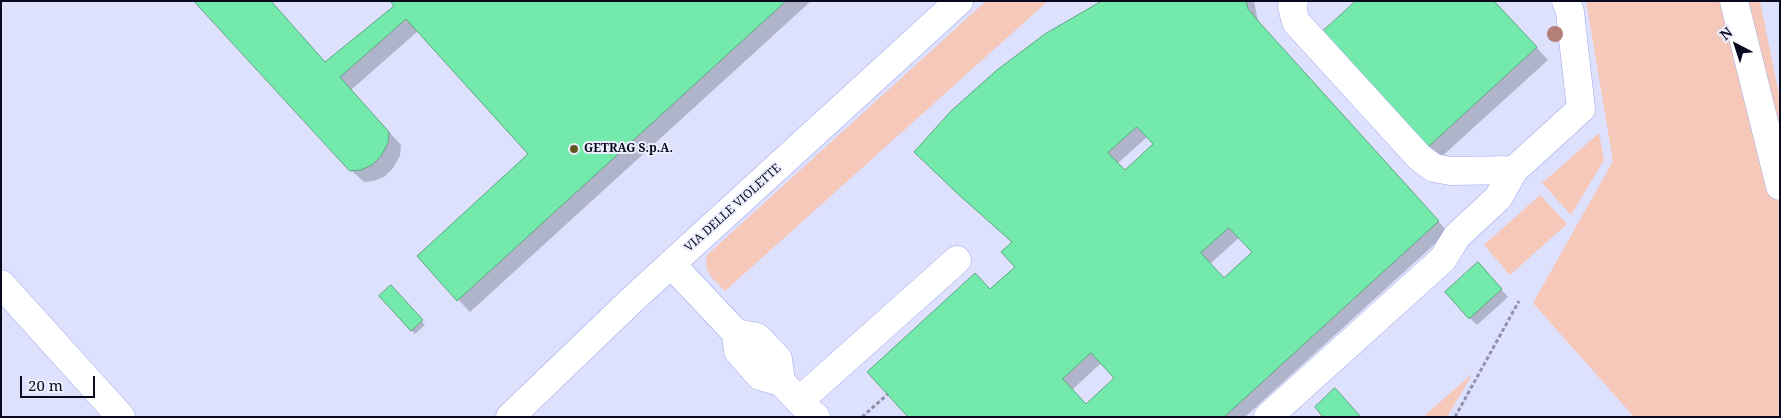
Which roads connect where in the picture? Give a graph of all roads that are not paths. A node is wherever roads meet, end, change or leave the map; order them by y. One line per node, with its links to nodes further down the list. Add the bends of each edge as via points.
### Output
1 (959, 1): 8 (street, VIA DELLE VIOLETTE)
2 (1294, 1): 5 (street, via 1292,7 1296,22 1420,158 1434,168 1452,171)
3 (1566, 1): 5 (street, via 1581,109)
4 (1734, 1): 6 (street)
5 (1514, 170): 13 (street, via 1498,198 1457,236 1443,259)
6 (1780, 186)
7 (957, 260): 10 (street)
8 (672, 264): 10 (street, via 736,333 738,351 760,376); 12 (street, VIA DELLE VIOLETTE)
9 (1, 284): 11 (street)
10 (799, 400)
11 (120, 417)
12 (510, 417)
13 (1268, 417)

